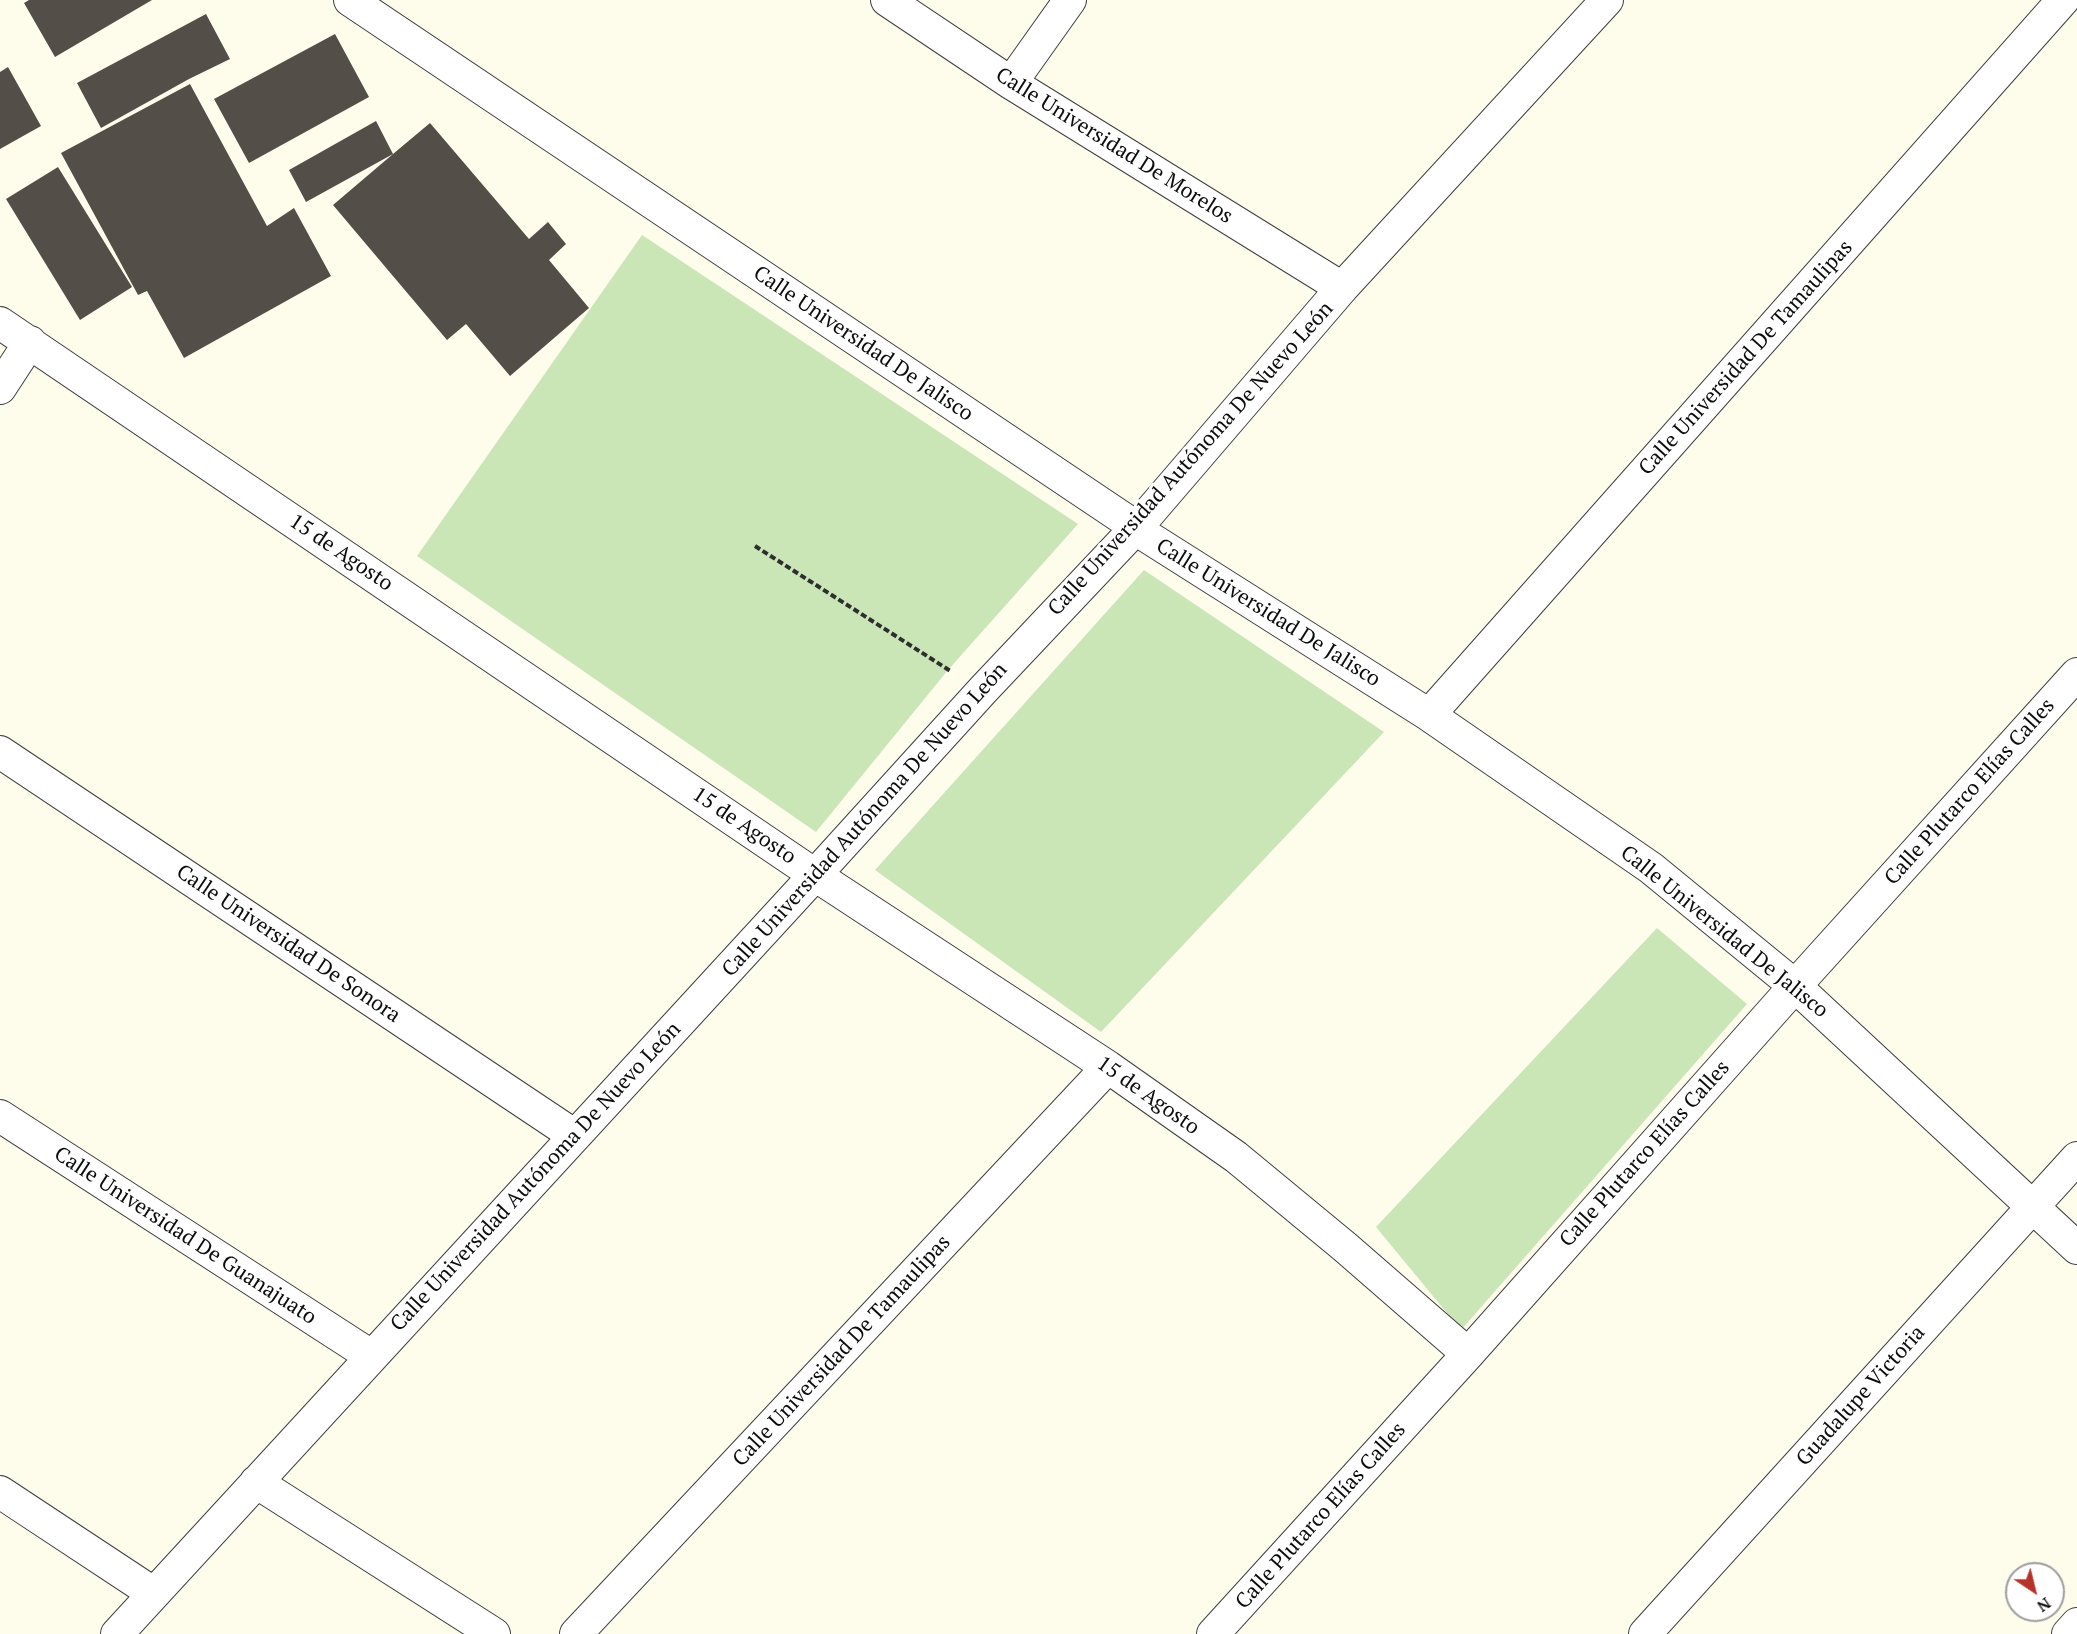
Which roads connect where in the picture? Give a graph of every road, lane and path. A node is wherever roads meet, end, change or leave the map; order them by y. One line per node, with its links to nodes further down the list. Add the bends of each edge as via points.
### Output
1 (350, 0): 11 (street, Calle Universidad De Jalisco)
2 (887, 0): 6 (street, Calle Universidad De Morelos)
3 (1070, 0): 6 (street)
4 (1607, 0): 7 (street, Calle Universidad Autónoma De Nuevo León)
5 (2063, 0): 15 (street, Calle Universidad De Tamaulipas)
6 (1011, 82): 7 (street, Calle Universidad De Morelos)
7 (1342, 288): 11 (street, Calle Universidad Autónoma De Nuevo León)
8 (0, 323): 9 (street, 15 de Agosto)
9 (30, 342): 10 (street); 17 (street, 15 de Agosto)
10 (0, 388)
11 (1136, 528): 14 (street, Calle Universidad Autónoma De Nuevo León); 15 (street, Calle Universidad De Jalisco)
12 (755, 546): 14 (path)
13 (2077, 674): 18 (street, Calle Plutarco Elías Calles)
14 (983, 690): 17 (street, Calle Universidad Autónoma De Nuevo León)
15 (1429, 716): 18 (street, Calle Universidad De Jalisco, via 1651,867)
16 (0, 752): 21 (street, Calle Universidad De Sonora)
17 (815, 875): 19 (street, 15 de Agosto); 21 (street, Calle Universidad Autónoma De Nuevo León)
18 (1795, 986): 23 (street, Calle Universidad De Jalisco); 25 (street, Calle Plutarco Elías Calles)
19 (1108, 1067): 25 (street, 15 de Agosto, via 1236,1157); 33 (street, Calle Universidad De Tamaulipas)
20 (0, 1116): 26 (street, Calle Universidad De Guanajuato)
21 (575, 1136): 26 (street, Calle Universidad Autónoma De Nuevo León)
22 (2077, 1158): 23 (street, Guadalupe Victoria)
23 (2031, 1208): 24 (street, Calle Universidad De Jalisco); 35 (street, Guadalupe Victoria)
24 (2077, 1248)
25 (1468, 1354): 34 (street, Calle Plutarco Elías Calles)
26 (371, 1356): 27 (street, Calle Universidad Autónoma De Nuevo León)
27 (256, 1482): 29 (street, Calle Universidad Autónoma De Nuevo León); 32 (street)
28 (0, 1492): 29 (street)
29 (153, 1593): 31 (street, Calle Universidad Autónoma De Nuevo León)
30 (2077, 1624): 36 (street)
31 (117, 1634)
32 (494, 1634)
33 (576, 1634)
34 (1213, 1634)
35 (1645, 1634)
36 (2068, 1634)

